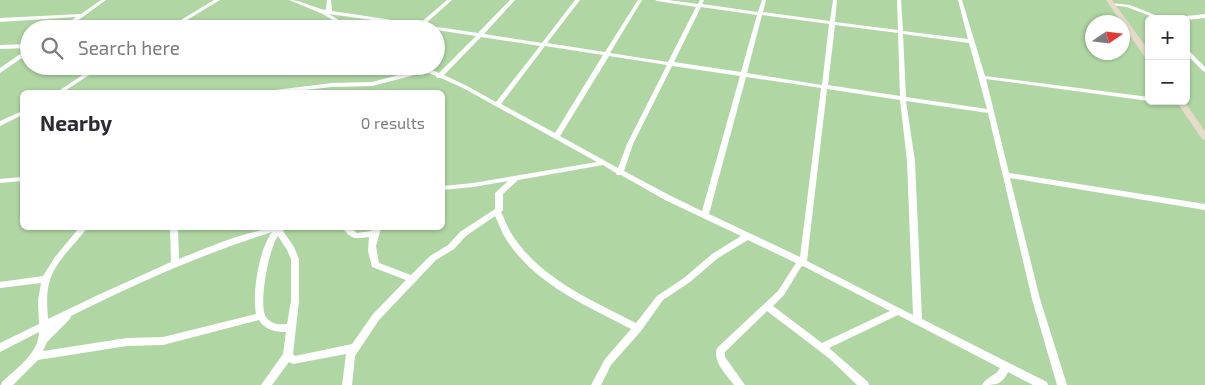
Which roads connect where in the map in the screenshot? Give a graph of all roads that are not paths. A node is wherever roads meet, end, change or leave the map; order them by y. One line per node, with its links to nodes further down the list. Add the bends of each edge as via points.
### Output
1 (104, 0): 19 (street)
2 (218, 0): 25 (street)
3 (291, 0): 16 (street)
4 (328, 0): 17 (street)
5 (450, 0): 28 (street)
6 (513, 0): 32 (street)
7 (578, 0): 34 (street)
8 (640, 0): 38 (street)
9 (657, 0): 15 (street)
10 (764, 0): 18 (street)
11 (835, 0): 29 (street)
12 (899, 0): 31 (street)
13 (960, 0): 33 (street)
14 (1110, 2): 20 (street); 37 (main road)
15 (701, 3): 18 (street); 41 (street)
16 (316, 10): 17 (street); 26 (street)
17 (329, 11): 27 (street)
18 (760, 13): 29 (street); 48 (street)
19 (82, 15): 23 (street); 24 (street)
20 (1152, 15)
21 (1205, 16): 22 (street)
22 (1190, 18)
23 (0, 20)
24 (75, 20)
25 (184, 20)
26 (334, 20)
27 (388, 20)
28 (426, 20)
29 (832, 23): 31 (street); 52 (street)
30 (445, 30): 32 (street)
31 (900, 31): 33 (street); 57 (street)
32 (478, 36): 34 (street); 44 (street)
33 (970, 40): 50 (street)
34 (543, 45): 38 (street); 58 (street)
35 (20, 46): 36 (street)
36 (0, 47)
37 (1145, 51)
38 (606, 54): 41 (street); 64 (street)
39 (1190, 54): 42 (street)
40 (20, 57): 43 (street)
41 (672, 64): 48 (street); 67 (street, via 630,144)
42 (1205, 70)
43 (0, 71)
44 (445, 71)
45 (86, 75): 53 (street)
46 (399, 75): 51 (street)
47 (435, 75): 49 (street)
48 (743, 75): 52 (street); 75 (street)
49 (439, 77): 58 (street, via 465,86)
50 (982, 77): 56 (street); 60 (street)
51 (357, 85): 54 (street); 55 (street)
52 (825, 86): 57 (street); 84 (street)
53 (63, 90)
54 (291, 90)
55 (353, 90)
56 (1145, 98)
57 (903, 99): 60 (street); 93 (street, via 911,161)
58 (498, 105): 64 (street)
59 (1182, 105): 65 (main road)
60 (991, 112): 68 (street)
61 (20, 113): 63 (street)
62 (20, 119): 63 (street)
63 (2, 123)
64 (556, 136): 66 (street)
65 (1205, 137)
66 (603, 162): 67 (street); 69 (street)
67 (620, 173): 75 (street)
68 (1006, 175): 73 (street); 112 (street, via 1034,291)
69 (517, 177): 72 (street); 74 (street, via 499,193 500,208)
70 (20, 179): 71 (street)
71 (0, 181)
72 (445, 188)
73 (1205, 207)
74 (497, 211): 86 (street, via 463,234); 96 (street, via 518,250 546,279)
75 (704, 215): 83 (street)
76 (81, 230): 87 (street)
77 (174, 230): 85 (street)
78 (270, 230): 85 (street)
79 (276, 230): 92 (street, via 265,260 258,304)
80 (278, 230): 95 (street, via 291,249 296,265)
81 (349, 230): 82 (street, via 355,236)
82 (375, 231): 86 (street, via 374,265)
83 (748, 236): 84 (street); 96 (street, via 715,256 660,298)
84 (803, 263): 89 (street, via 798,265 781,294); 91 (street)
85 (175, 264): 90 (street)
86 (412, 278): 99 (street, via 376,317)
87 (46, 280): 88 (street); 94 (street)
88 (0, 285)
89 (768, 307): 100 (street); 108 (street, via 720,351 720,358)
90 (72, 311): 94 (street); 97 (street)
91 (896, 312): 93 (street); 100 (street)
92 (260, 316): 95 (street, via 273,328); 102 (street, via 163,341 127,342)
93 (918, 322): 103 (street)
94 (44, 325): 97 (street); 98 (street)
95 (292, 328): 101 (street)
96 (638, 328): 107 (street, via 608,362)
97 (44, 339): 102 (street)
98 (0, 348)
99 (354, 348): 101 (street, via 293,360); 106 (street, via 349,358)
100 (822, 348): 109 (street)
101 (288, 355): 105 (street)
102 (35, 356): 104 (street)
103 (1006, 366): 110 (street, via 1001,376); 111 (street)
104 (6, 385)
105 (266, 385)
106 (346, 385)
107 (596, 385)
108 (740, 385)
109 (864, 385)
110 (987, 385)
111 (1044, 385)
112 (1062, 385)

